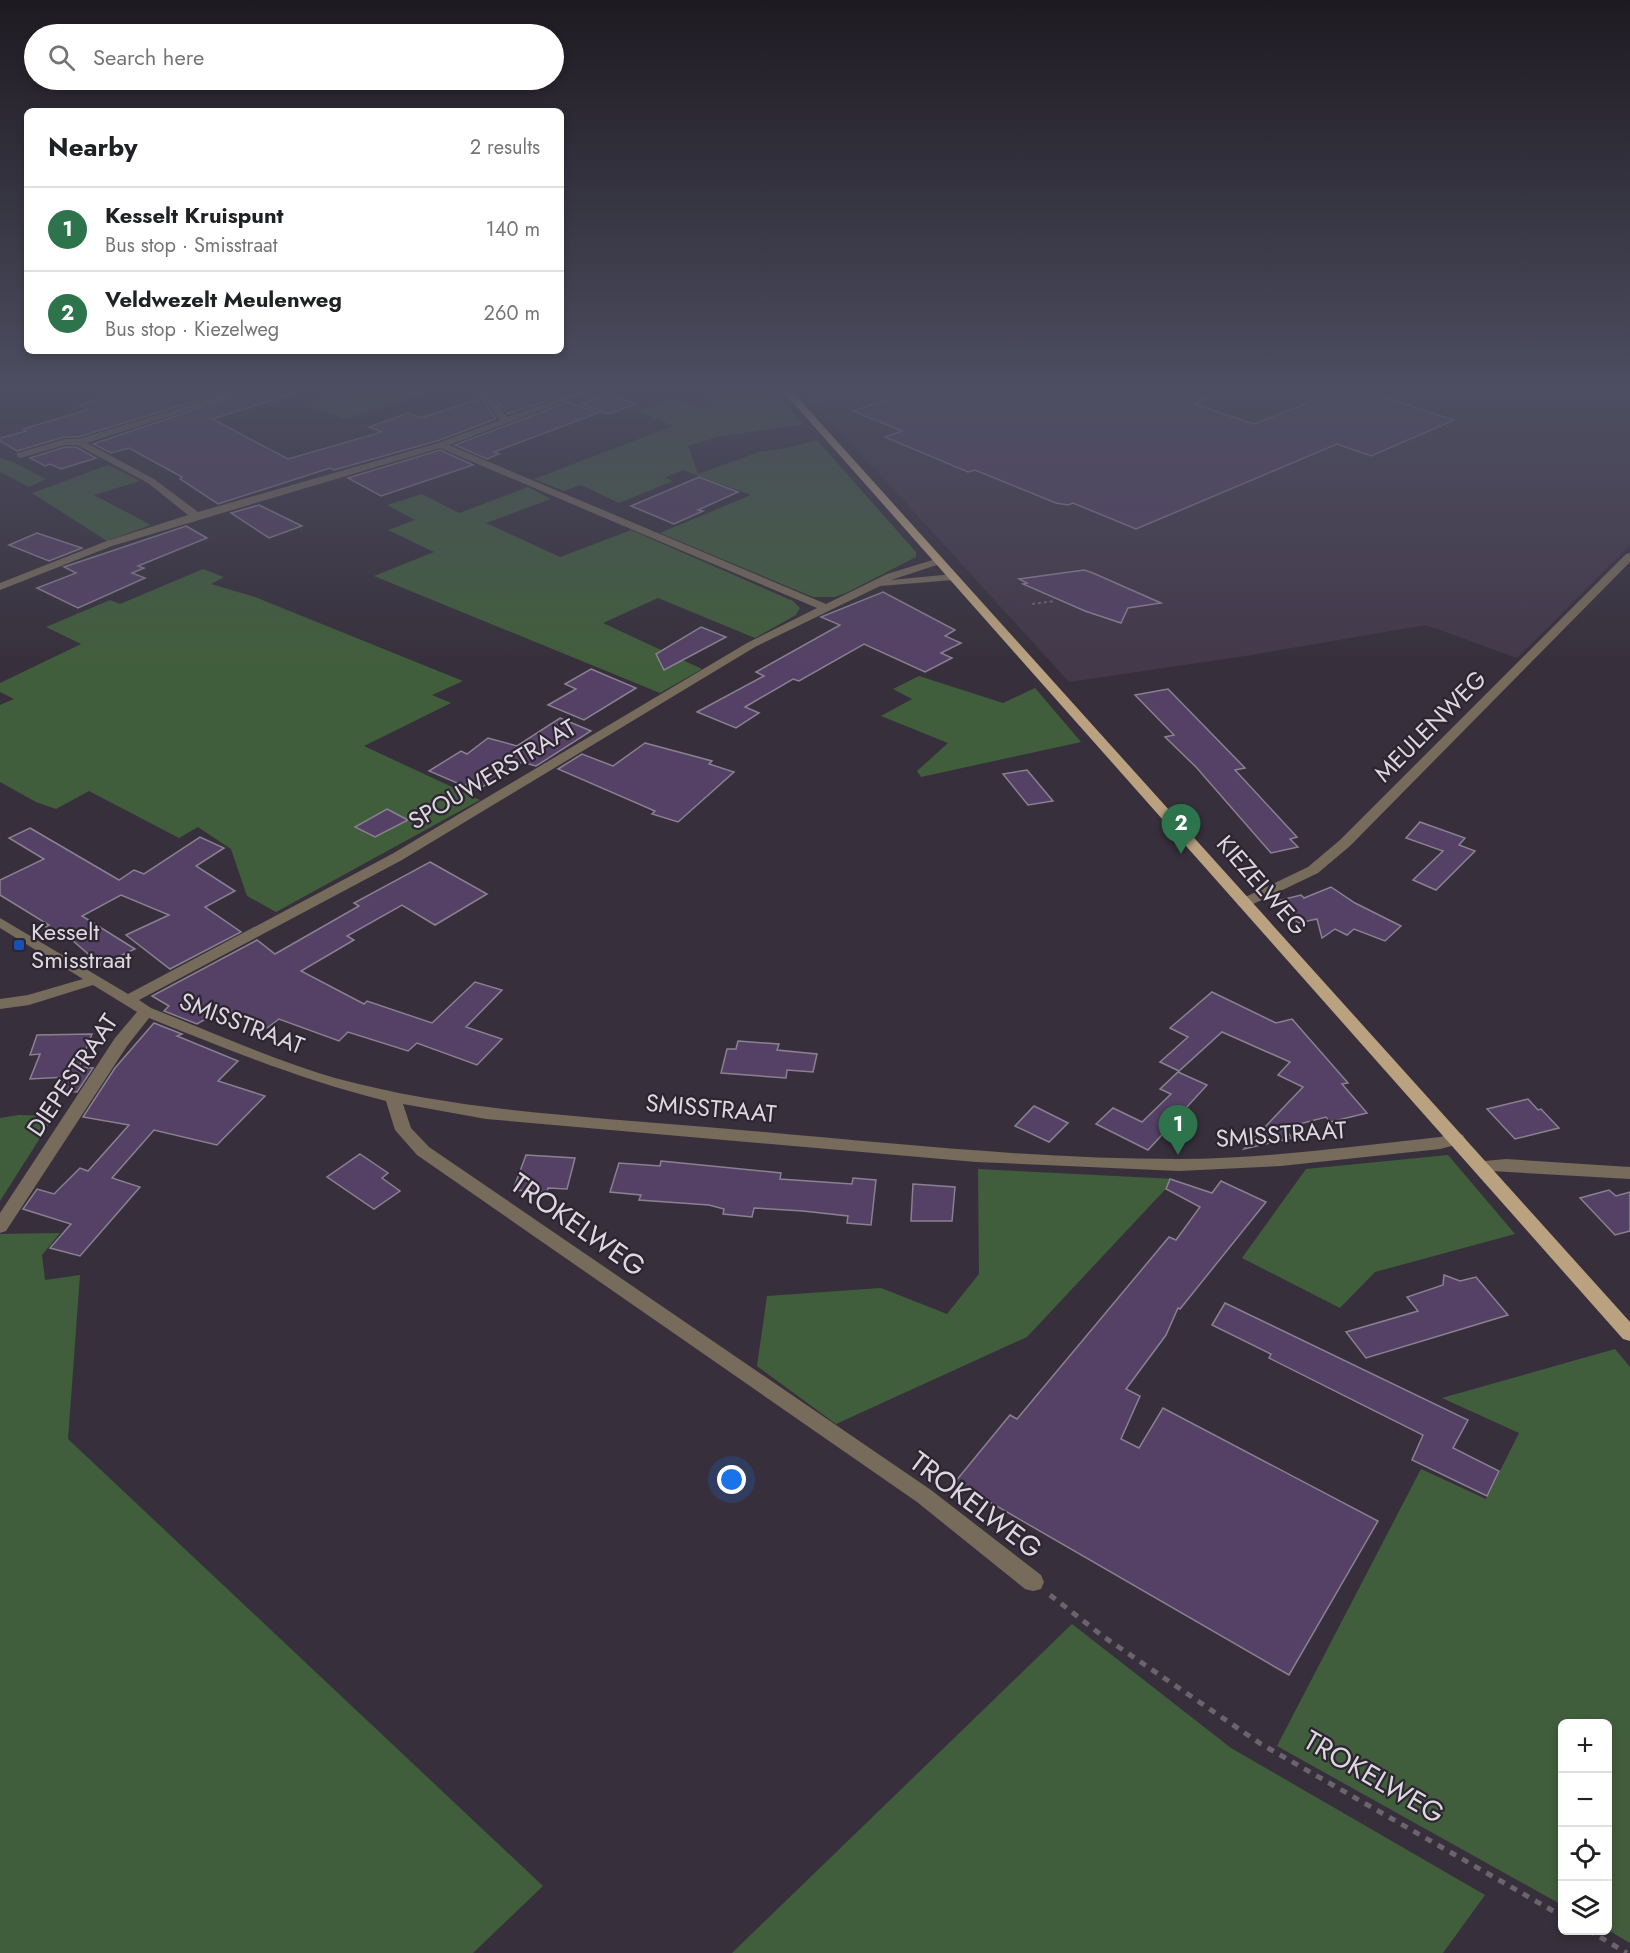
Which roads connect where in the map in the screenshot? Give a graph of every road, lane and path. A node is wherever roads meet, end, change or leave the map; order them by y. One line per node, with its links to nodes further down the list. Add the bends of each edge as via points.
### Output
1 (149, 480): 5 (street)
2 (320, 480): 5 (street)
3 (524, 480): 13 (street)
4 (867, 480): 7 (main road, KIEZELWEG)
5 (196, 516): 10 (street, via 108,544)
6 (1630, 556): 14 (street, MEULENWEG, via 1345,843 1313,870)
7 (939, 561): 8 (main road, KIEZELWEG); 9 (street, SPOUWERSTRAAT, via 891,576)
8 (953, 577): 9 (street, SPOUWERSTRAAT); 14 (main road, KIEZELWEG)
9 (878, 585): 13 (street, SPOUWERSTRAAT)
10 (0, 587)
11 (1055, 601): 12 (path)
12 (1032, 603)
13 (824, 607): 17 (street, SPOUWERSTRAAT, via 751,645 397,857)
14 (1244, 903): 21 (main road, KIEZELWEG)
15 (0, 922): 16 (street, SMISSTRAAT)
16 (92, 981): 17 (street, SMISSTRAAT); 18 (street)
17 (128, 1000): 19 (street, SMISSTRAAT)
18 (0, 1004)
19 (146, 1011): 20 (street, SMISSTRAAT, via 330,1082); 24 (street, DIEPESTRAAT, via 121,1042)
20 (393, 1097): 21 (street, SMISSTRAAT, via 486,1113 976,1156 1167,1164 1281,1160); 26 (street, TROKELWEG, via 403,1130 423,1151 924,1497)
21 (1457, 1139): 22 (main road, KIEZELWEG)
22 (1480, 1166): 23 (street); 25 (main road, KIEZELWEG)
23 (1630, 1173)
24 (0, 1227)
25 (1630, 1334)
26 (1033, 1582): 27 (path, TROKELWEG, via 1104,1637 1261,1744)
27 (1558, 1913)
28 (1596, 1935): 29 (path)
29 (1627, 1953)

